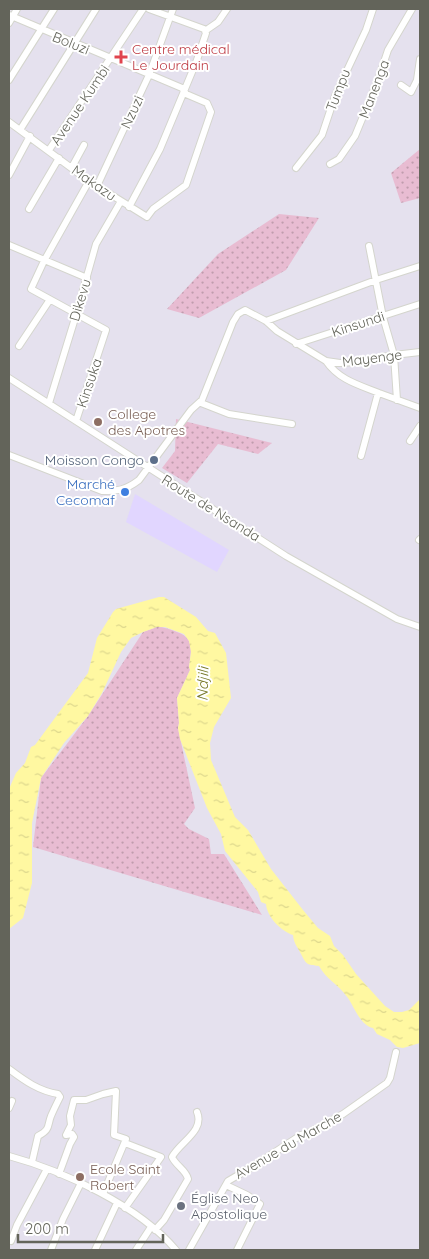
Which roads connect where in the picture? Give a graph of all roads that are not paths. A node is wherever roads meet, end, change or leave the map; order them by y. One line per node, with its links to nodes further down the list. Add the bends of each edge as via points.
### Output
1 (17, 9): 11 (street)
2 (54, 9): 12 (street)
3 (96, 9): 14 (street)
4 (143, 9): 15 (street, Avenue Kumbi)
5 (149, 9): 10 (street)
6 (173, 9): 10 (street, Nzuzi)
7 (227, 9): 13 (street, via 221,19)
8 (373, 9): 29 (street, Tumpu, via 322,134)
9 (412, 9): 27 (street, Manenga, via 388,50 355,136 339,159)
10 (170, 18): 13 (street); 17 (street, Nzuzi)
11 (10, 19): 12 (street, Boluzi)
12 (40, 30): 14 (street, Boluzi); 18 (street)
13 (205, 31): 20 (street)
14 (74, 44): 15 (street, Boluzi); 22 (street)
15 (110, 59): 17 (street, Boluzi); 25 (street, Avenue Kumbi)
16 (420, 59): 19 (street, via 417,80 411,92)
17 (149, 75): 20 (street, Boluzi); 32 (street, Nzuzi)
18 (9, 80)
19 (400, 85)
20 (184, 91): 34 (street, via 160,150); 34 (street, Makazu, via 207,103 211,112 188,182 147,217)
21 (9, 122): 22 (street, Makazu)
22 (20, 130): 23 (street, Makazu)
23 (30, 136): 25 (street, Makazu); 30 (street)
24 (84, 145): 28 (street)
25 (49, 150): 26 (street, Makazu)
26 (59, 158): 28 (street, Makazu); 35 (street)
27 (330, 164)
28 (72, 167): 31 (street, Makazu)
29 (296, 168)
30 (9, 176)
31 (89, 180): 32 (street, Makazu); 38 (street)
32 (98, 186): 33 (street, Makazu)
33 (121, 201): 34 (street, Makazu); 40 (street, Dikevu, via 96,244)
34 (129, 207)
35 (29, 208)
36 (9, 244): 38 (street)
37 (369, 246): 41 (street)
38 (44, 261): 40 (street); 42 (street, via 30,290)
39 (420, 266): 41 (street)
40 (87, 278): 44 (street, Dikevu)
41 (376, 280): 45 (street); 46 (street)
42 (49, 300): 44 (street); 48 (street)
43 (420, 304): 45 (street, Kinsundi)
44 (76, 315): 55 (street, Dikevu); 58 (street, Kinsuka, via 106,330)
45 (384, 317): 47 (street, Kinsundi); 50 (street)
46 (266, 322): 47 (street, Mayenge); 56 (street, Mayenge, via 248,311 240,311)
47 (296, 344): 51 (street, Mayenge)
48 (19, 346)
49 (420, 352): 50 (street, Mayenge)
50 (394, 355): 51 (street, Mayenge, via 356,362); 54 (street)
51 (326, 361): 53 (street, via 344,379)
52 (9, 378): 55 (street, Route de Nsanda)
53 (378, 393): 54 (street); 63 (street)
54 (397, 400): 57 (street)
55 (49, 403): 58 (street, Route de Nsanda)
56 (201, 403): 59 (street, via 229,414); 64 (street)
57 (420, 408)
58 (76, 421): 64 (street, Route de Nsanda)
59 (292, 424)
60 (420, 426): 61 (street)
61 (410, 441)
62 (9, 455): 64 (street, via 102,491 128,488)
63 (360, 456)
64 (147, 468): 65 (street, Route de Nsanda, via 286,556 397,619)
65 (420, 628)
66 (396, 1052): 77 (street, Avenue du Marche, via 390,1078 382,1088 228,1180)
67 (9, 1069): 73 (street, via 33,1086 60,1097 50,1124 38,1136)
68 (12, 1101): 69 (street)
69 (9, 1108)
70 (197, 1112): 81 (street, via 199,1124 172,1157 187,1174 188,1180 164,1220)
71 (126, 1141): 75 (street, via 114,1134 116,1092 74,1100 71,1125 66,1135 72,1134 74,1138); 78 (street); 80 (street, via 161,1157)
72 (9, 1156): 73 (street)
73 (32, 1162): 74 (street)
74 (47, 1169): 75 (street); 82 (street)
75 (59, 1174): 76 (street)
76 (81, 1183): 78 (street); 83 (street)
77 (226, 1185): 87 (street, Avenue du Marche); 88 (street, via 260,1204)
78 (103, 1194): 79 (street)
79 (117, 1203): 80 (street); 84 (street)
80 (125, 1208): 81 (street)
81 (153, 1229): 85 (street); 86 (street)
82 (11, 1241)
83 (50, 1250)
84 (95, 1250)
85 (136, 1250)
86 (176, 1250)
87 (188, 1250)
88 (237, 1250)

